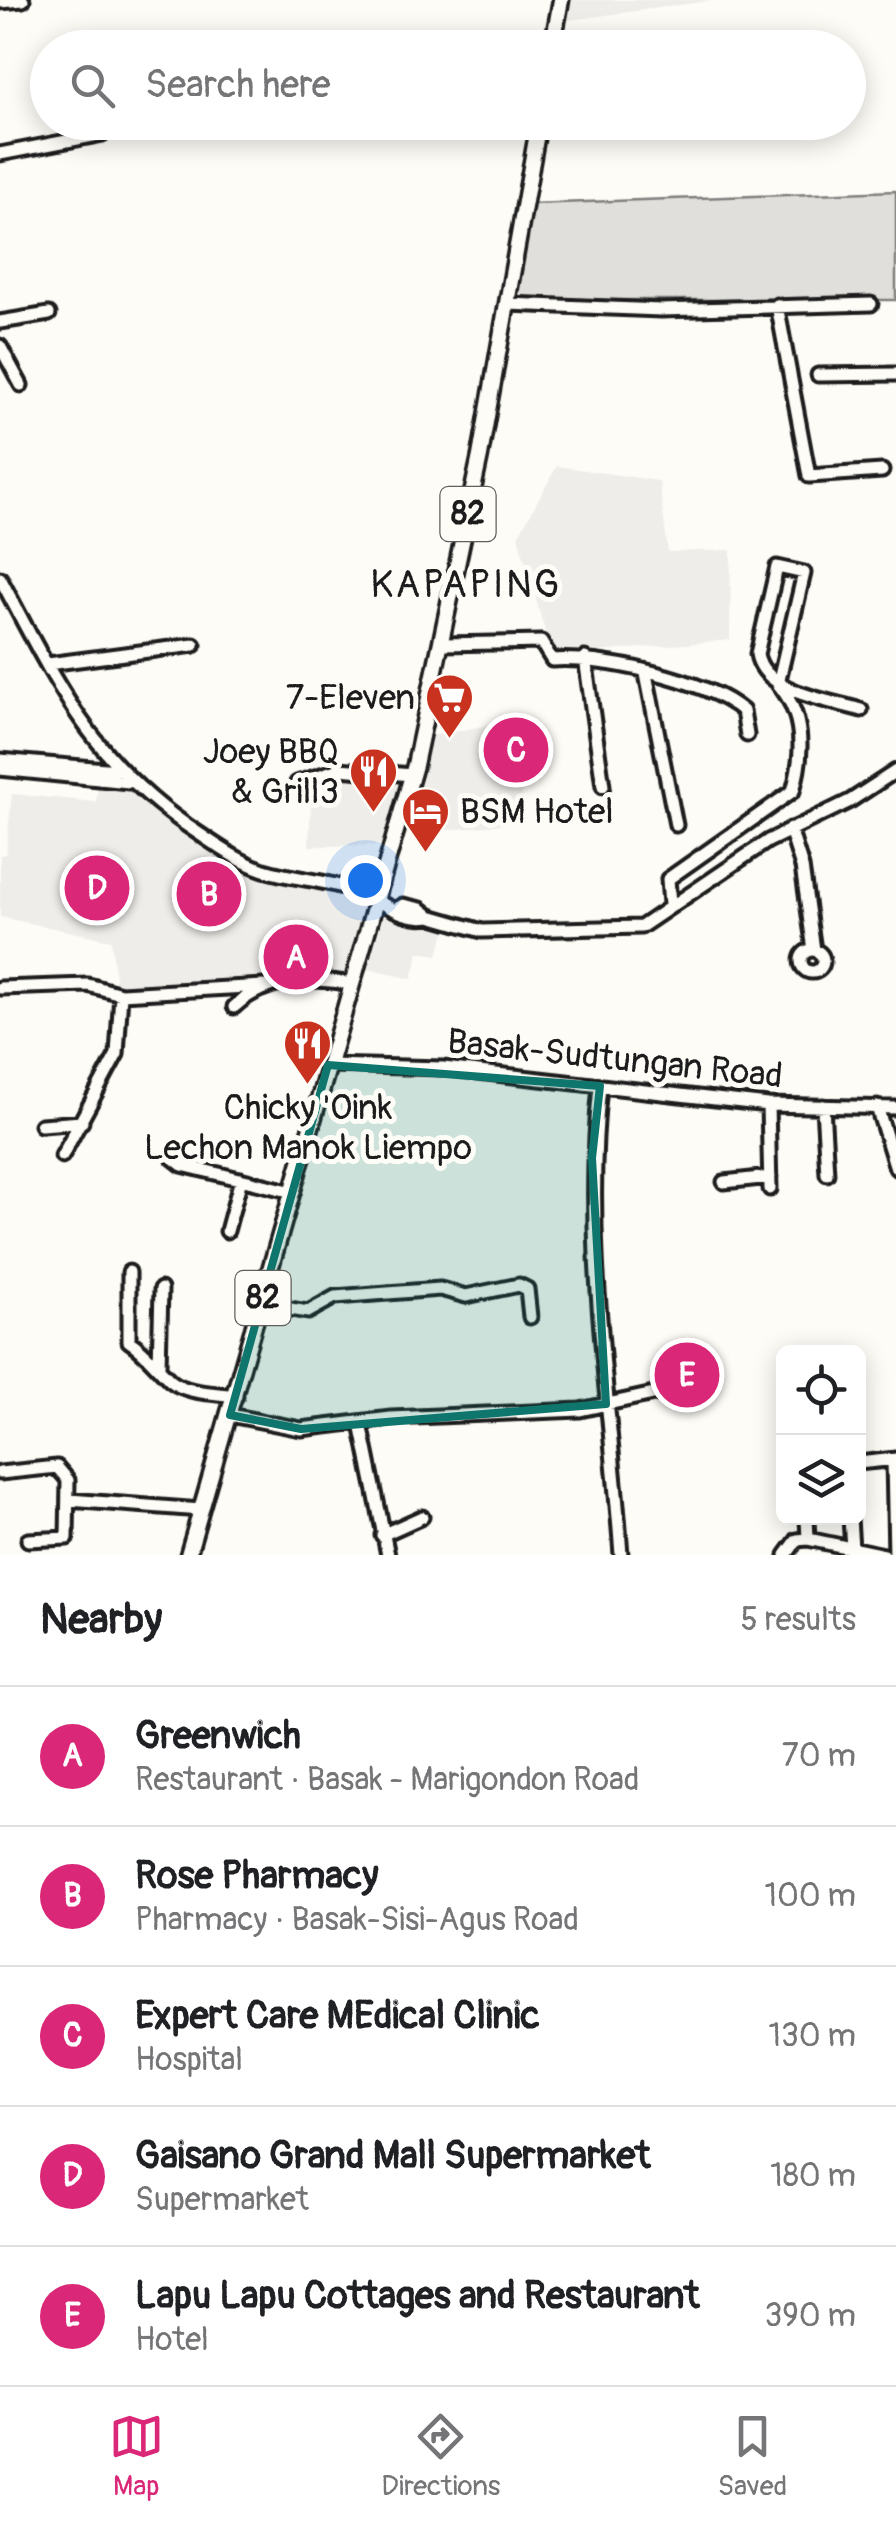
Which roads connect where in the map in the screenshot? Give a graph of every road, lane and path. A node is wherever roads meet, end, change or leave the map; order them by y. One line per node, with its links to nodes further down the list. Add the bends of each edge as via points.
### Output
1 (23, 0): 3 (street)
2 (560, 0): 4 (main road)
3 (0, 2)
4 (555, 30)
5 (60, 140): 7 (street)
6 (536, 140): 8 (main road, 82)
7 (0, 154)
8 (508, 304): 10 (street, via 661,310); 20 (main road, 82)
9 (871, 304): 10 (street)
10 (776, 305): 17 (street, via 809,476)
11 (49, 314): 12 (street)
12 (0, 322)
13 (0, 346): 16 (street)
14 (896, 374): 15 (street)
15 (818, 375)
16 (20, 385)
17 (882, 471)
18 (0, 578): 19 (street)
19 (5, 597): 23 (street)
20 (443, 644): 22 (street, via 541,642 552,660); 32 (main road, 82)
21 (194, 645): 23 (street)
22 (585, 658): 24 (street); 35 (street)
23 (48, 664): 30 (street)
24 (646, 674): 27 (street, via 720,694 744,711); 36 (street)
25 (778, 684): 25 (street, via 804,572 777,567 756,654); 26 (street); 39 (street, via 799,720 792,791 668,878)
26 (861, 710)
27 (747, 735)
28 (0, 760): 30 (street)
29 (0, 769): 33 (street)
30 (117, 770): 33 (street)
31 (896, 771): 37 (street)
32 (412, 775): 34 (street, via 339,769); 38 (main road, 82)
33 (130, 782): 38 (street, via 232,856)
34 (297, 783)
35 (603, 786)
36 (676, 825)
37 (790, 829): 39 (street); 40 (street)
38 (376, 901): 39 (street, via 482,930 635,928); 41 (main road, 82); 46 (main road, 82)
39 (670, 904)
40 (814, 950)
41 (346, 983): 42 (street); 46 (main road, 82)
42 (264, 986): 44 (street); 45 (street)
43 (0, 988): 44 (street, via 88,985)
44 (121, 994): 53 (street, via 117,1054)
45 (234, 1007)
46 (334, 1040): 47 (main road, 82)
47 (328, 1065): 48 (street, Basak-Sudtungan Road, via 444,1068); 61 (main road, 82)
48 (600, 1086): 49 (street, Basak-Sudtungan Road); 70 (street, via 592,1158)
49 (768, 1105): 50 (street, Basak-Sudtungan Road); 60 (street, via 770,1183)
50 (824, 1106): 51 (street, Basak-Sudtungan Road); 58 (street)
51 (877, 1107): 52 (street, Basak-Sudtungan Road); 57 (street)
52 (896, 1108)
53 (82, 1122): 54 (street); 55 (street)
54 (41, 1125)
55 (62, 1156)
56 (173, 1158): 59 (street)
57 (896, 1168)
58 (826, 1174)
59 (241, 1179): 61 (street); 62 (street)
60 (724, 1182)
61 (293, 1192): 65 (main road, 82)
62 (227, 1232)
63 (129, 1272): 67 (street, via 126,1334)
64 (161, 1289): 67 (street)
65 (262, 1304): 66 (street, via 308,1312 335,1297 440,1289 466,1296 520,1285 527,1289); 69 (main road, 82)
66 (530, 1317)
67 (159, 1366): 69 (street, via 185,1389)
68 (672, 1390): 70 (street)
69 (236, 1396): 71 (main road, 82)
70 (606, 1404): 72 (street); 87 (street)
71 (230, 1415): 72 (street, via 301,1429); 77 (main road, 82)
72 (361, 1424): 81 (street)
73 (894, 1460): 74 (street); 90 (street)
74 (866, 1462)
75 (0, 1473): 76 (street, via 57,1467 68,1480)
76 (70, 1500): 77 (street); 82 (street, via 68,1538)
77 (201, 1510): 85 (main road, 82)
78 (422, 1516): 81 (street)
79 (805, 1525): 83 (street)
80 (850, 1525): 84 (street)
81 (382, 1534): 86 (street)
82 (28, 1540)
83 (803, 1540): 84 (street); 88 (street)
84 (852, 1548): 89 (street)
85 (188, 1555)
86 (388, 1555)
87 (621, 1555)
88 (786, 1555)
89 (884, 1555)
90 (895, 1555)

